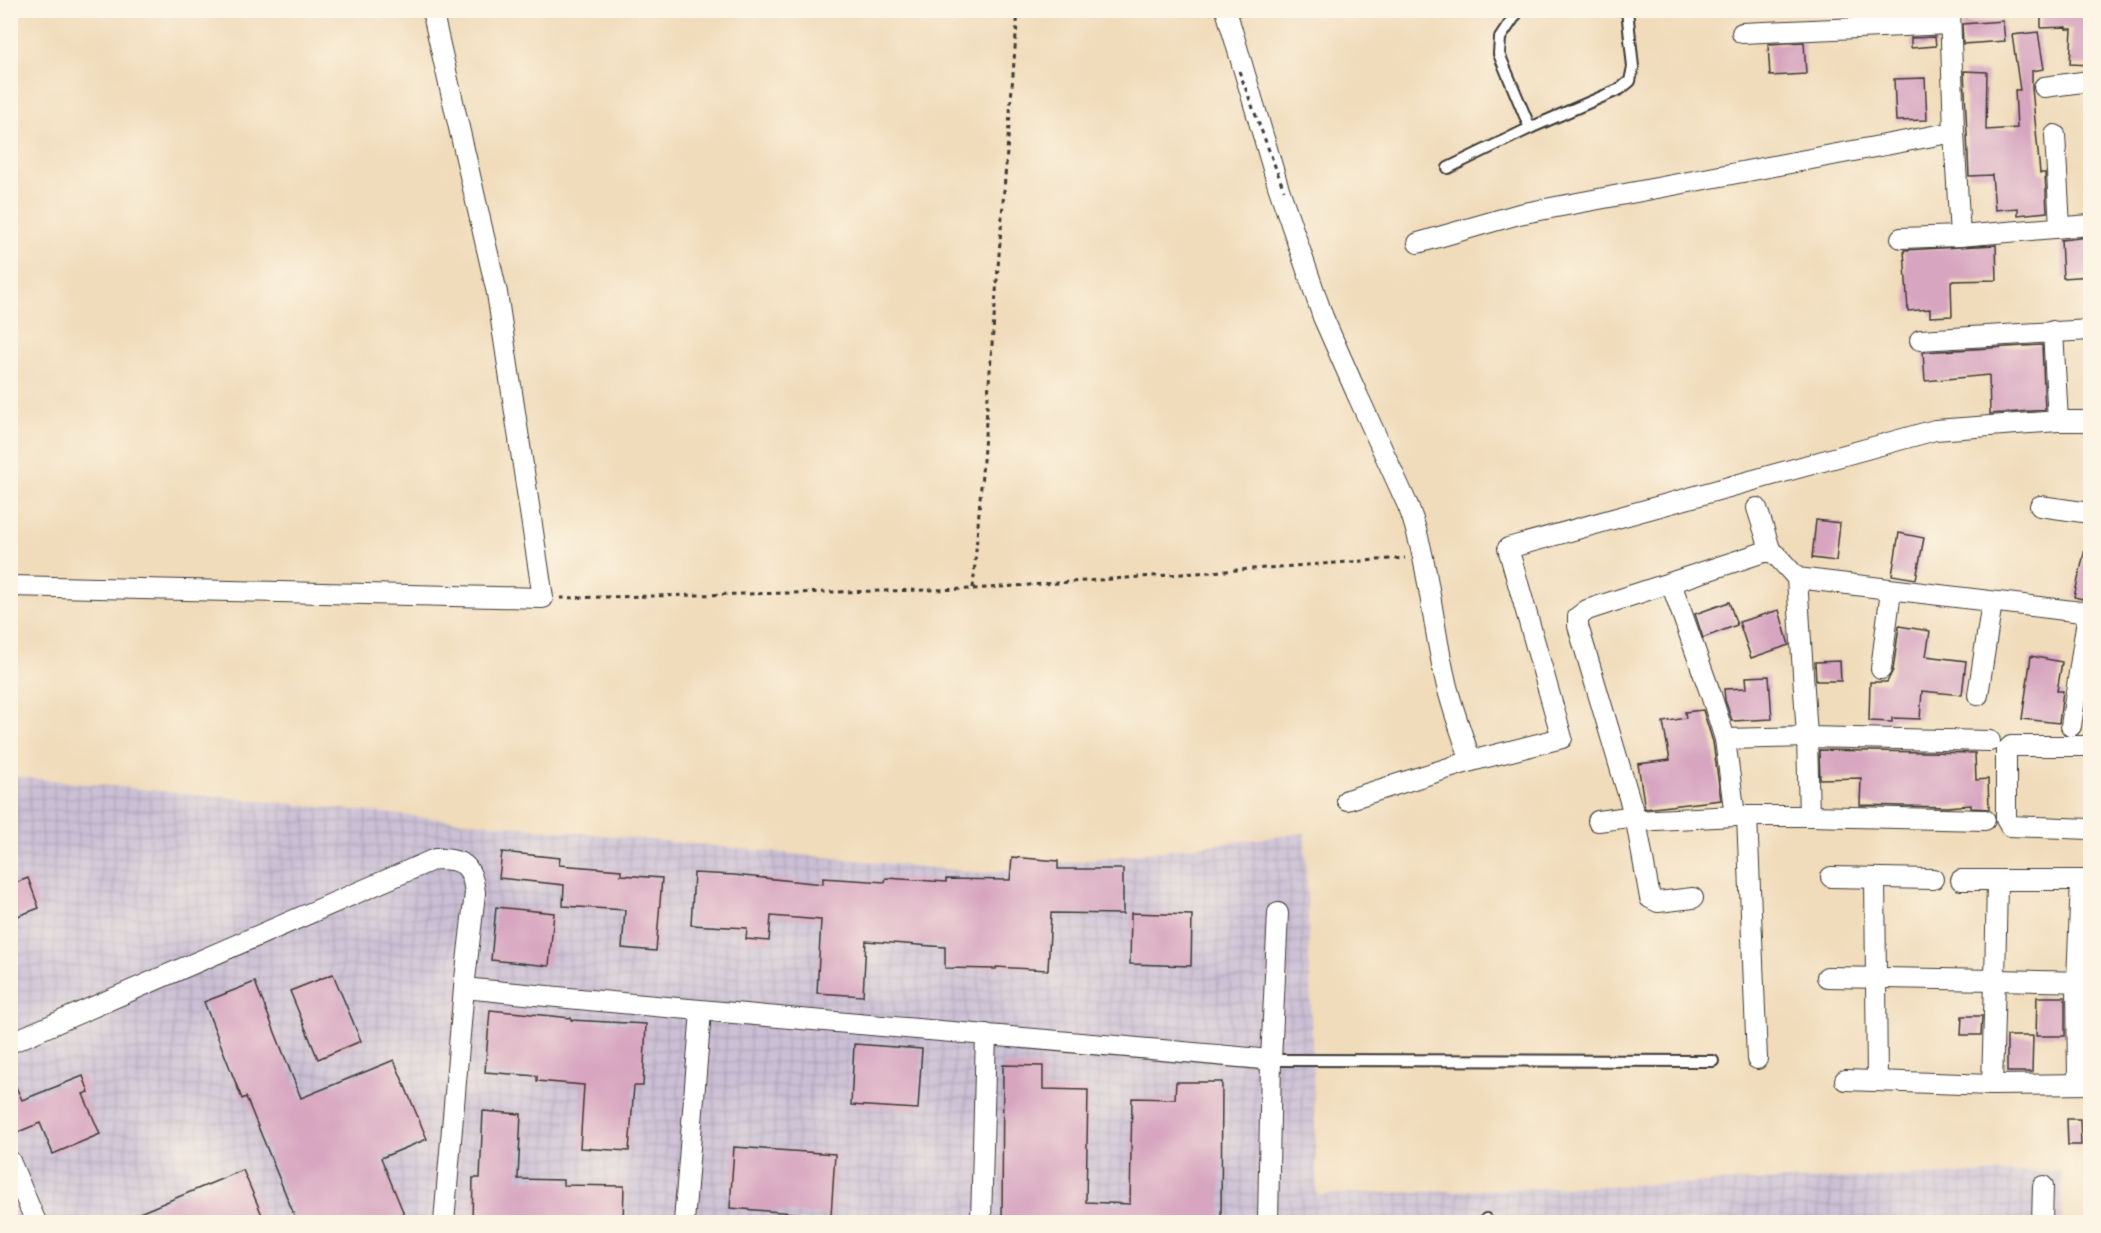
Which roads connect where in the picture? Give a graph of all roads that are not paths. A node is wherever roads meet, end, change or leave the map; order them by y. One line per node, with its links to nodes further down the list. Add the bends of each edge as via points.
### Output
1 (432, 10): 29 (street, via 497,293 543,598)
2 (1226, 10): 40 (street, bridge, via 1278,186 1323,317 1418,533 1445,679)
3 (1519, 10): 9 (lane, via 1500,38 1499,54)
4 (1627, 10): 9 (lane, via 1633,67 1630,81)
5 (1950, 17): 6 (street); 10 (street)
6 (1742, 33)
7 (2091, 81): 8 (street)
8 (2044, 87)
9 (1530, 128): 12 (lane)
10 (1954, 132): 15 (street); 17 (street, via 1519,214)
11 (2055, 135): 14 (street)
12 (1448, 168)
13 (2091, 225): 14 (street)
14 (2060, 227): 15 (street)
15 (1960, 236): 16 (street)
16 (1901, 238)
17 (1418, 243)
18 (2091, 330): 19 (street)
19 (2053, 331): 20 (street); 21 (street)
20 (1920, 340)
21 (2058, 421): 22 (street); 40 (street, via 1935,430 1508,548 1562,738)
22 (2091, 421)
23 (2040, 506): 25 (street)
24 (1757, 508): 26 (street)
25 (2091, 513)
26 (1771, 552): 27 (street); 28 (street)
27 (1797, 578): 30 (street); 36 (street)
28 (1671, 583): 37 (street); 44 (street, via 1587,610 1578,617)
29 (10, 586)
30 (1891, 590): 31 (street); 33 (street)
31 (1992, 602): 32 (street); 34 (street)
32 (2089, 613): 35 (street)
33 (1881, 669)
34 (1978, 695)
35 (2071, 726)
36 (1807, 737): 37 (street); 38 (street); 43 (street)
37 (1725, 739): 42 (street)
38 (1990, 741)
39 (2091, 746): 47 (street, via 2011,746 2006,751 2006,819 2010,826)
40 (1471, 762): 41 (street)
41 (1347, 800)
42 (1741, 816): 43 (street); 44 (street); 64 (street)
43 (1809, 816): 45 (street)
44 (1636, 818): 46 (street); 54 (street, via 1650,898 1658,902)
45 (1985, 820)
46 (1598, 821)
47 (2091, 828)
48 (1831, 877): 49 (street)
49 (1875, 878): 50 (street); 57 (street)
50 (1933, 879)
51 (1961, 880): 53 (street)
52 (2086, 880): 53 (street); 59 (street)
53 (1997, 881): 58 (street)
54 (1693, 898)
55 (1278, 913): 65 (street)
56 (1827, 978): 57 (street)
57 (1876, 978): 58 (street); 68 (street)
58 (1995, 980): 59 (street); 70 (street)
59 (2084, 982): 69 (street)
60 (464, 988): 61 (street); 63 (street, via 474,878 467,867 453,859 435,859); 74 (street)
61 (701, 1011): 62 (street); 75 (street)
62 (986, 1034): 65 (street); 76 (street)
63 (10, 1043)
64 (1757, 1059)
65 (1271, 1060): 66 (lane); 77 (street)
66 (1713, 1061)
67 (1845, 1080): 68 (street)
68 (1877, 1081): 70 (street)
69 (2084, 1083): 70 (street)
70 (1992, 1085)
71 (10, 1161): 73 (street)
72 (2043, 1186): 78 (street)
73 (36, 1222)
74 (444, 1222)
75 (684, 1222)
76 (981, 1222)
77 (1268, 1222)
78 (2042, 1222)

